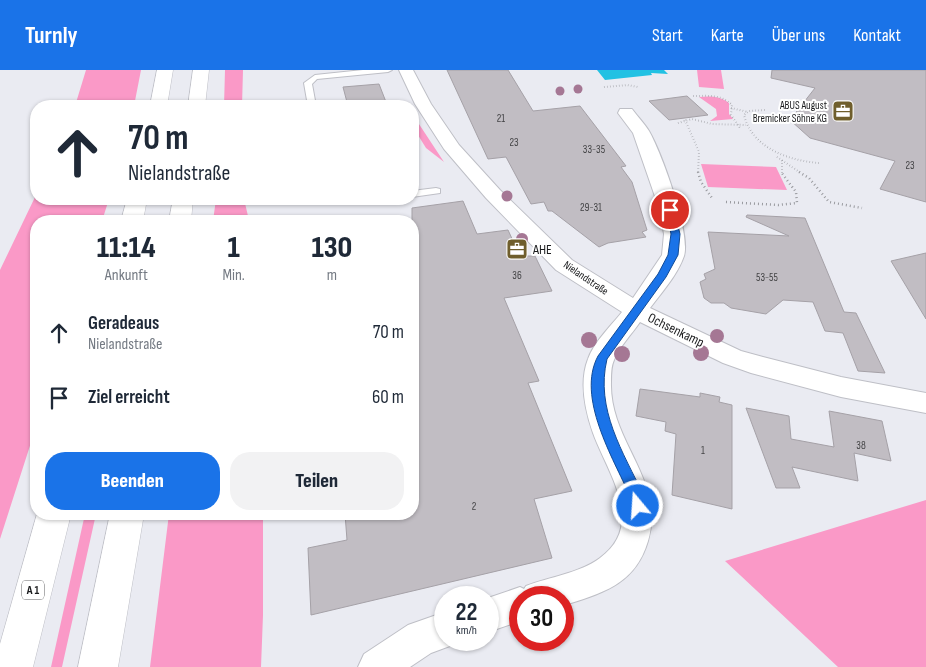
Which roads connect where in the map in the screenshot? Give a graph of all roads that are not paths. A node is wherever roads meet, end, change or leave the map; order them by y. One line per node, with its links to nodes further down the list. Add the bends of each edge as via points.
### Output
1 (152, 70): 6 (highway)
2 (165, 70): 7 (highway)
3 (201, 70): 8 (highway)
4 (388, 70): 9 (lane, via 316,78 308,84)
5 (406, 70): 13 (street, Nielandstraße, via 423,104 453,148 493,194 564,265)
6 (159, 100)
7 (161, 100)
8 (197, 100)
9 (311, 100)
10 (626, 113): 13 (street, via 641,132 670,210 675,234 673,255)
11 (436, 191): 12 (lane)
12 (419, 193)
13 (635, 310): 14 (street, Ochsenkamp, via 732,357 760,366 841,387); 17 (street, Ochsenkamp, via 602,358 597,385 602,420 637,496 635,535 627,554 611,570)
14 (926, 403)
15 (52, 520): 19 (highway, A 1)
16 (126, 520): 20 (highway)
17 (569, 586)
18 (434, 634): 21 (street, via 421,638)
19 (13, 667)
20 (98, 667)
21 (377, 667)

